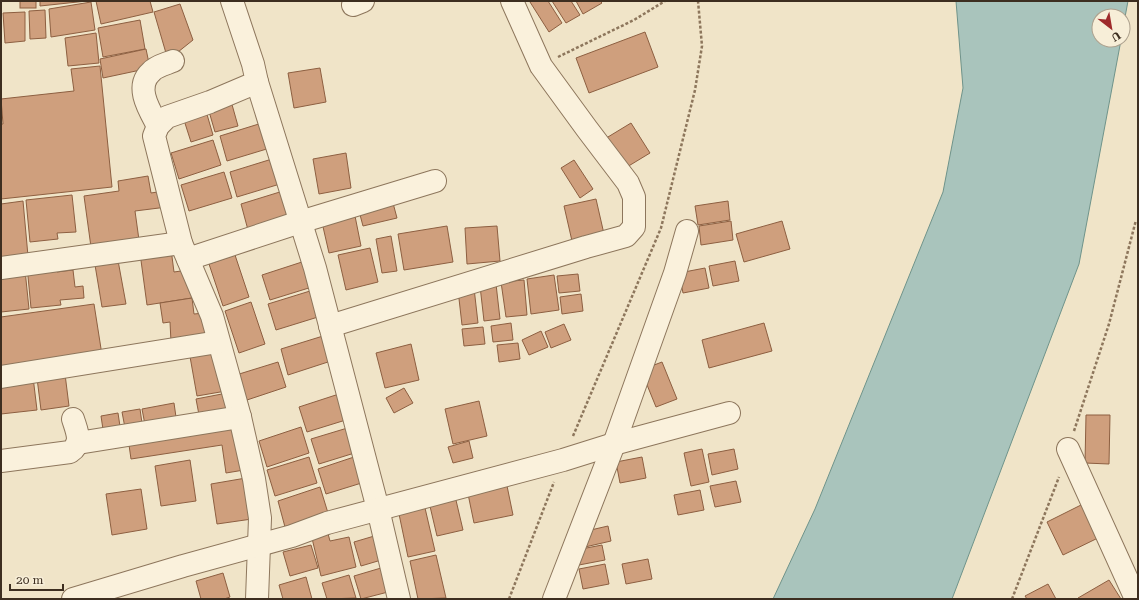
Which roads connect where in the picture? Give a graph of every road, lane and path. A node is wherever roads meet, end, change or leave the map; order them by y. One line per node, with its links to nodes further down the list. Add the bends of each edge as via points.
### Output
1 (232, 1): 7 (street)
2 (512, 1): 6 (street)
3 (665, 1): 6 (path, via 634,20)
4 (698, 1): 24 (path, via 702,46 695,90 661,228)
5 (173, 61): 8 (street, via 151,71 144,83 144,97)
6 (542, 66): 15 (street, via 628,182 634,197 634,227 626,236)
7 (257, 82): 8 (street, via 167,117); 11 (street)
8 (158, 126): 13 (street, via 154,136)
9 (435, 181): 11 (street)
10 (1136, 220): 23 (path, via 1110,324)
11 (300, 222): 13 (street); 15 (street)
12 (687, 231): 22 (street)
13 (184, 251): 14 (street); 16 (street, via 212,316)
14 (1, 268)
15 (330, 326): 26 (street)
16 (218, 342): 17 (street); 19 (street)
17 (1, 376)
18 (729, 413): 22 (street)
19 (240, 417): 21 (street); 27 (street, via 254,479 260,518)
20 (73, 419): 21 (street)
21 (78, 443): 25 (street, via 70,452)
22 (614, 444): 24 (street); 32 (street)
23 (1068, 449): 33 (path); 34 (street)
24 (563, 460): 26 (street); 31 (path)
25 (1, 461)
26 (378, 509): 27 (street); 30 (street)
27 (260, 545): 28 (street); 29 (street)
28 (73, 599)
29 (257, 599)
30 (399, 599)
31 (509, 599)
32 (554, 599)
33 (1012, 599)
34 (1136, 599)

